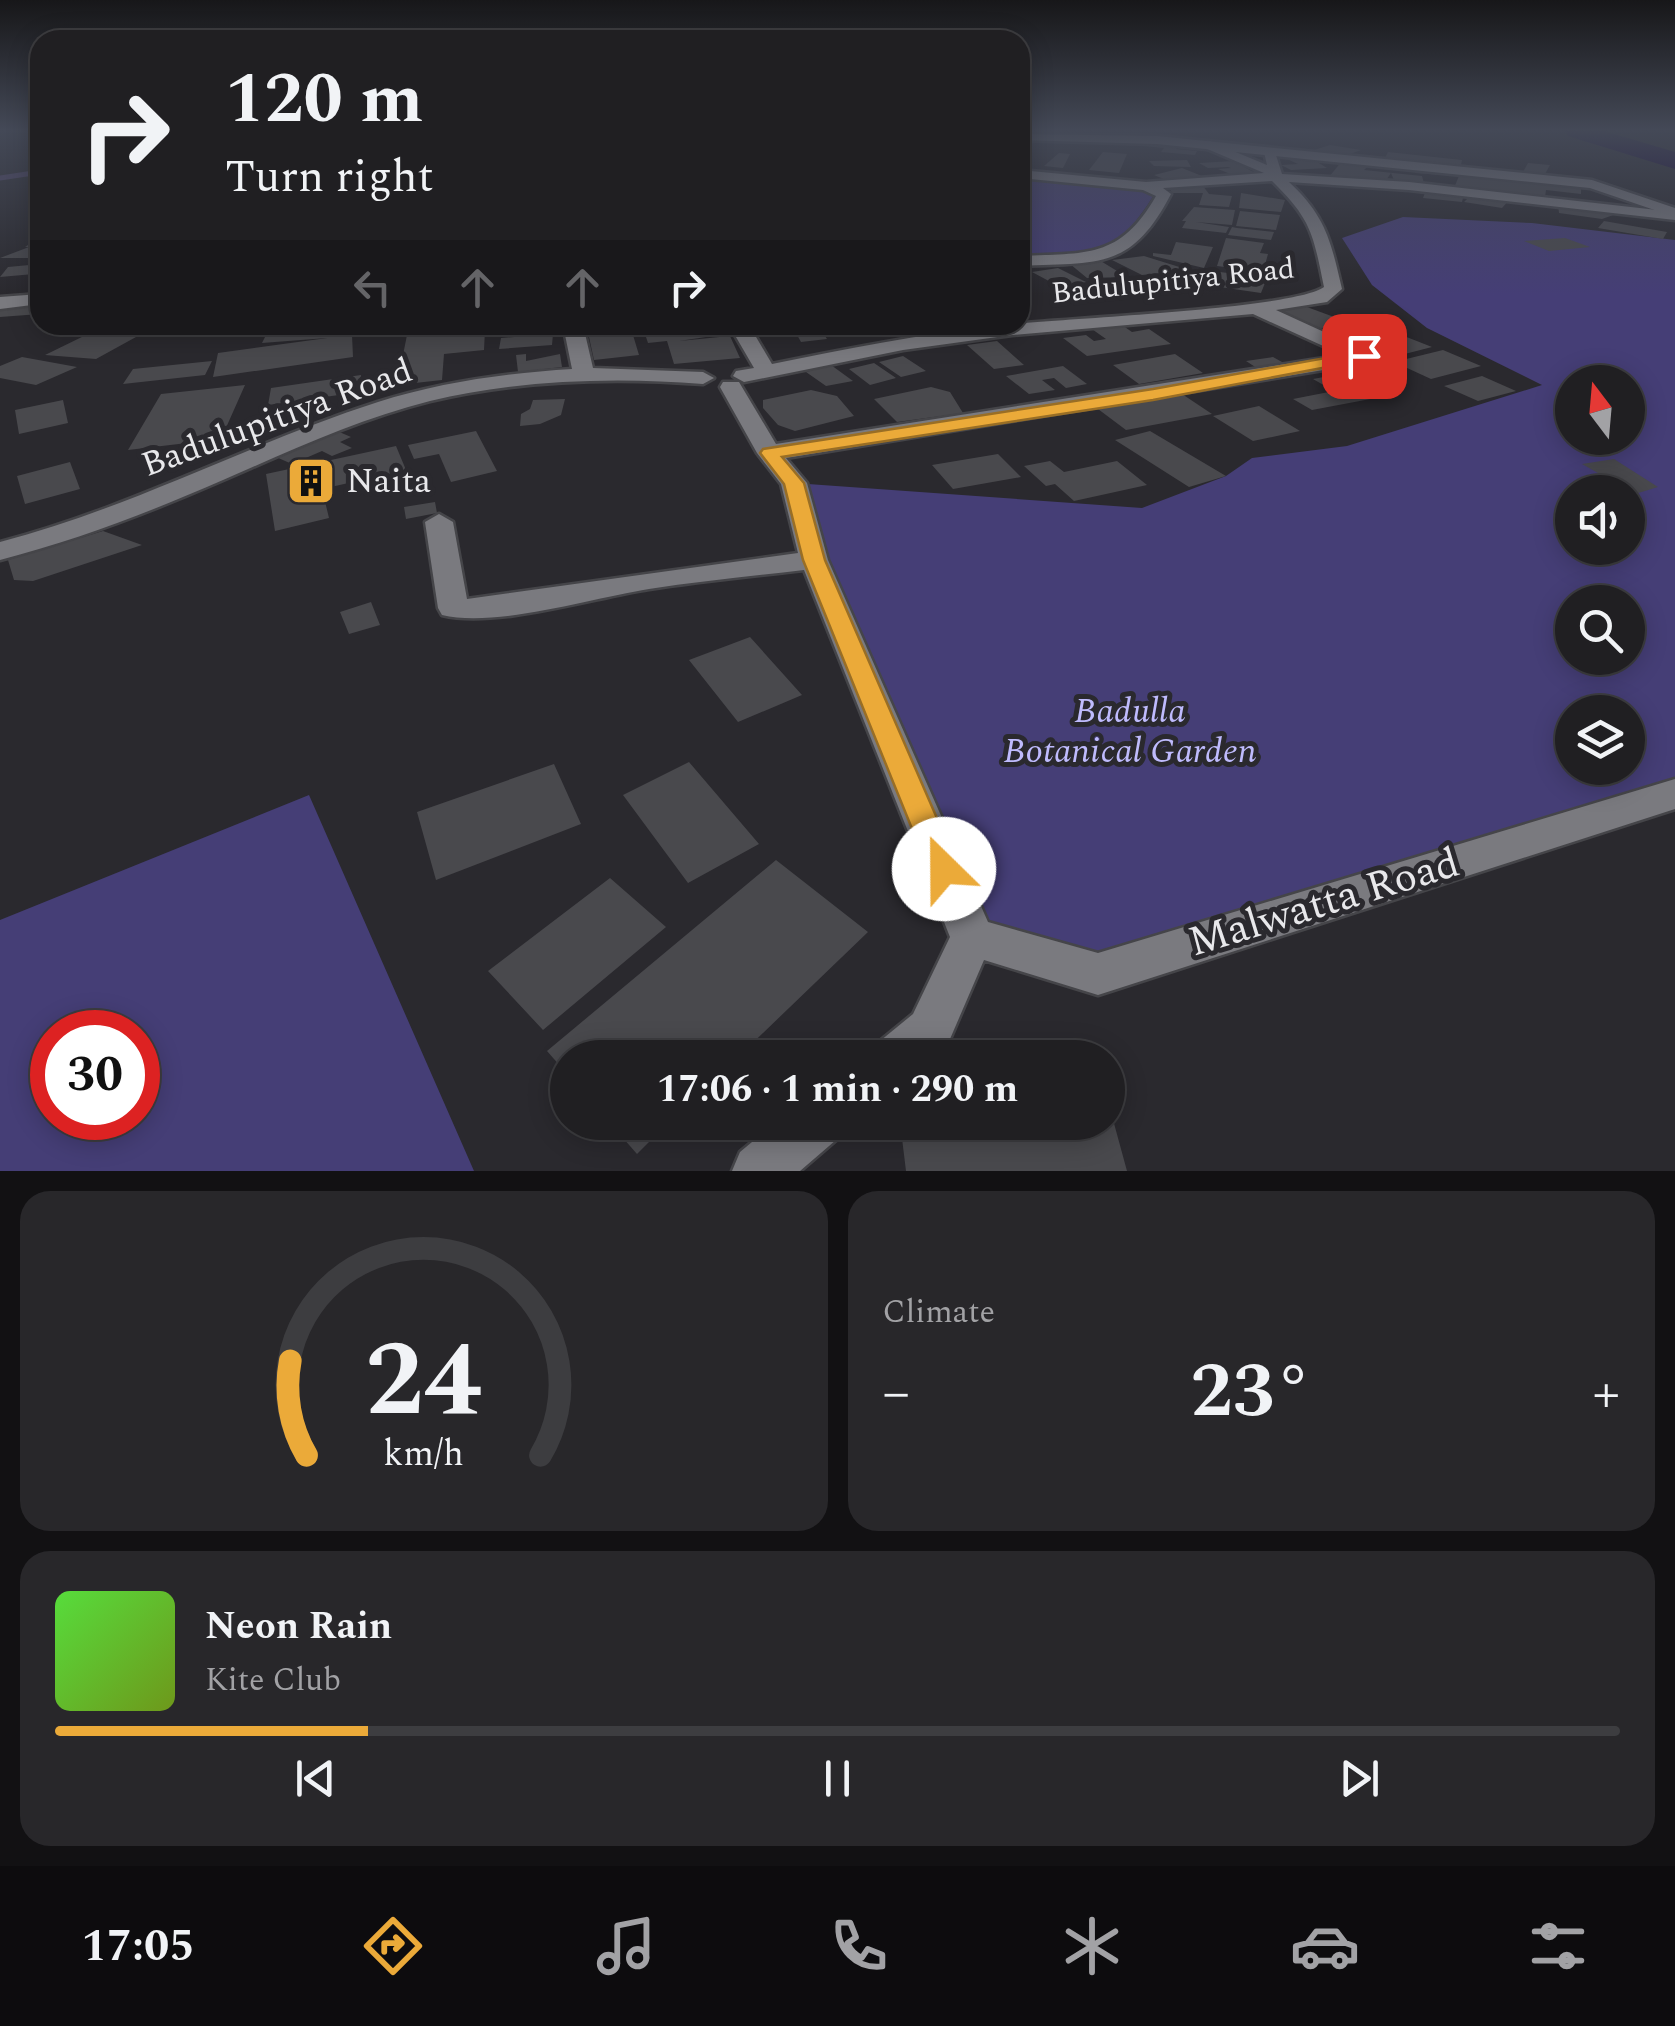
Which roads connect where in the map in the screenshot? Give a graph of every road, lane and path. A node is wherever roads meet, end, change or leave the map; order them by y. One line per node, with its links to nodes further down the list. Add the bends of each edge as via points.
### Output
1 (1142, 186): 2 (street)
2 (1146, 186): 3 (street); 8 (street, via 1164,194 1148,228 1114,254)
3 (1150, 186)
4 (1286, 186): 11 (street, Badulupitiya Road, via 1321,234 1333,290 1321,298)
5 (1405, 186): 7 (street)
6 (1597, 186): 7 (street)
7 (1675, 214)
8 (1030, 260)
9 (30, 300): 10 (street)
10 (0, 303)
11 (1256, 308): 12 (street, Badulupitiya Road); 20 (street, via 1365,358)
12 (1030, 327)
13 (575, 335): 18 (street)
14 (738, 335): 19 (street)
15 (895, 335): 17 (street)
16 (968, 335): 17 (street, Badulupitiya Road)
17 (903, 344): 19 (street, Badulupitiya Road)
18 (584, 373): 19 (street, Badulupitiya Road); 22 (street, Badulupitiya Road, via 388,406 80,530)
19 (736, 378): 20 (street)
20 (769, 453): 23 (street, via 794,483)
21 (439, 522): 23 (street, via 452,608 458,610)
22 (0, 552)
23 (814, 560): 25 (street)
24 (1675, 794): 25 (street, Malwatta Road, via 1098,974)
25 (972, 937): 26 (street, via 930,1030)
26 (918, 1040)
27 (796, 1140): 28 (street)
28 (759, 1171)

